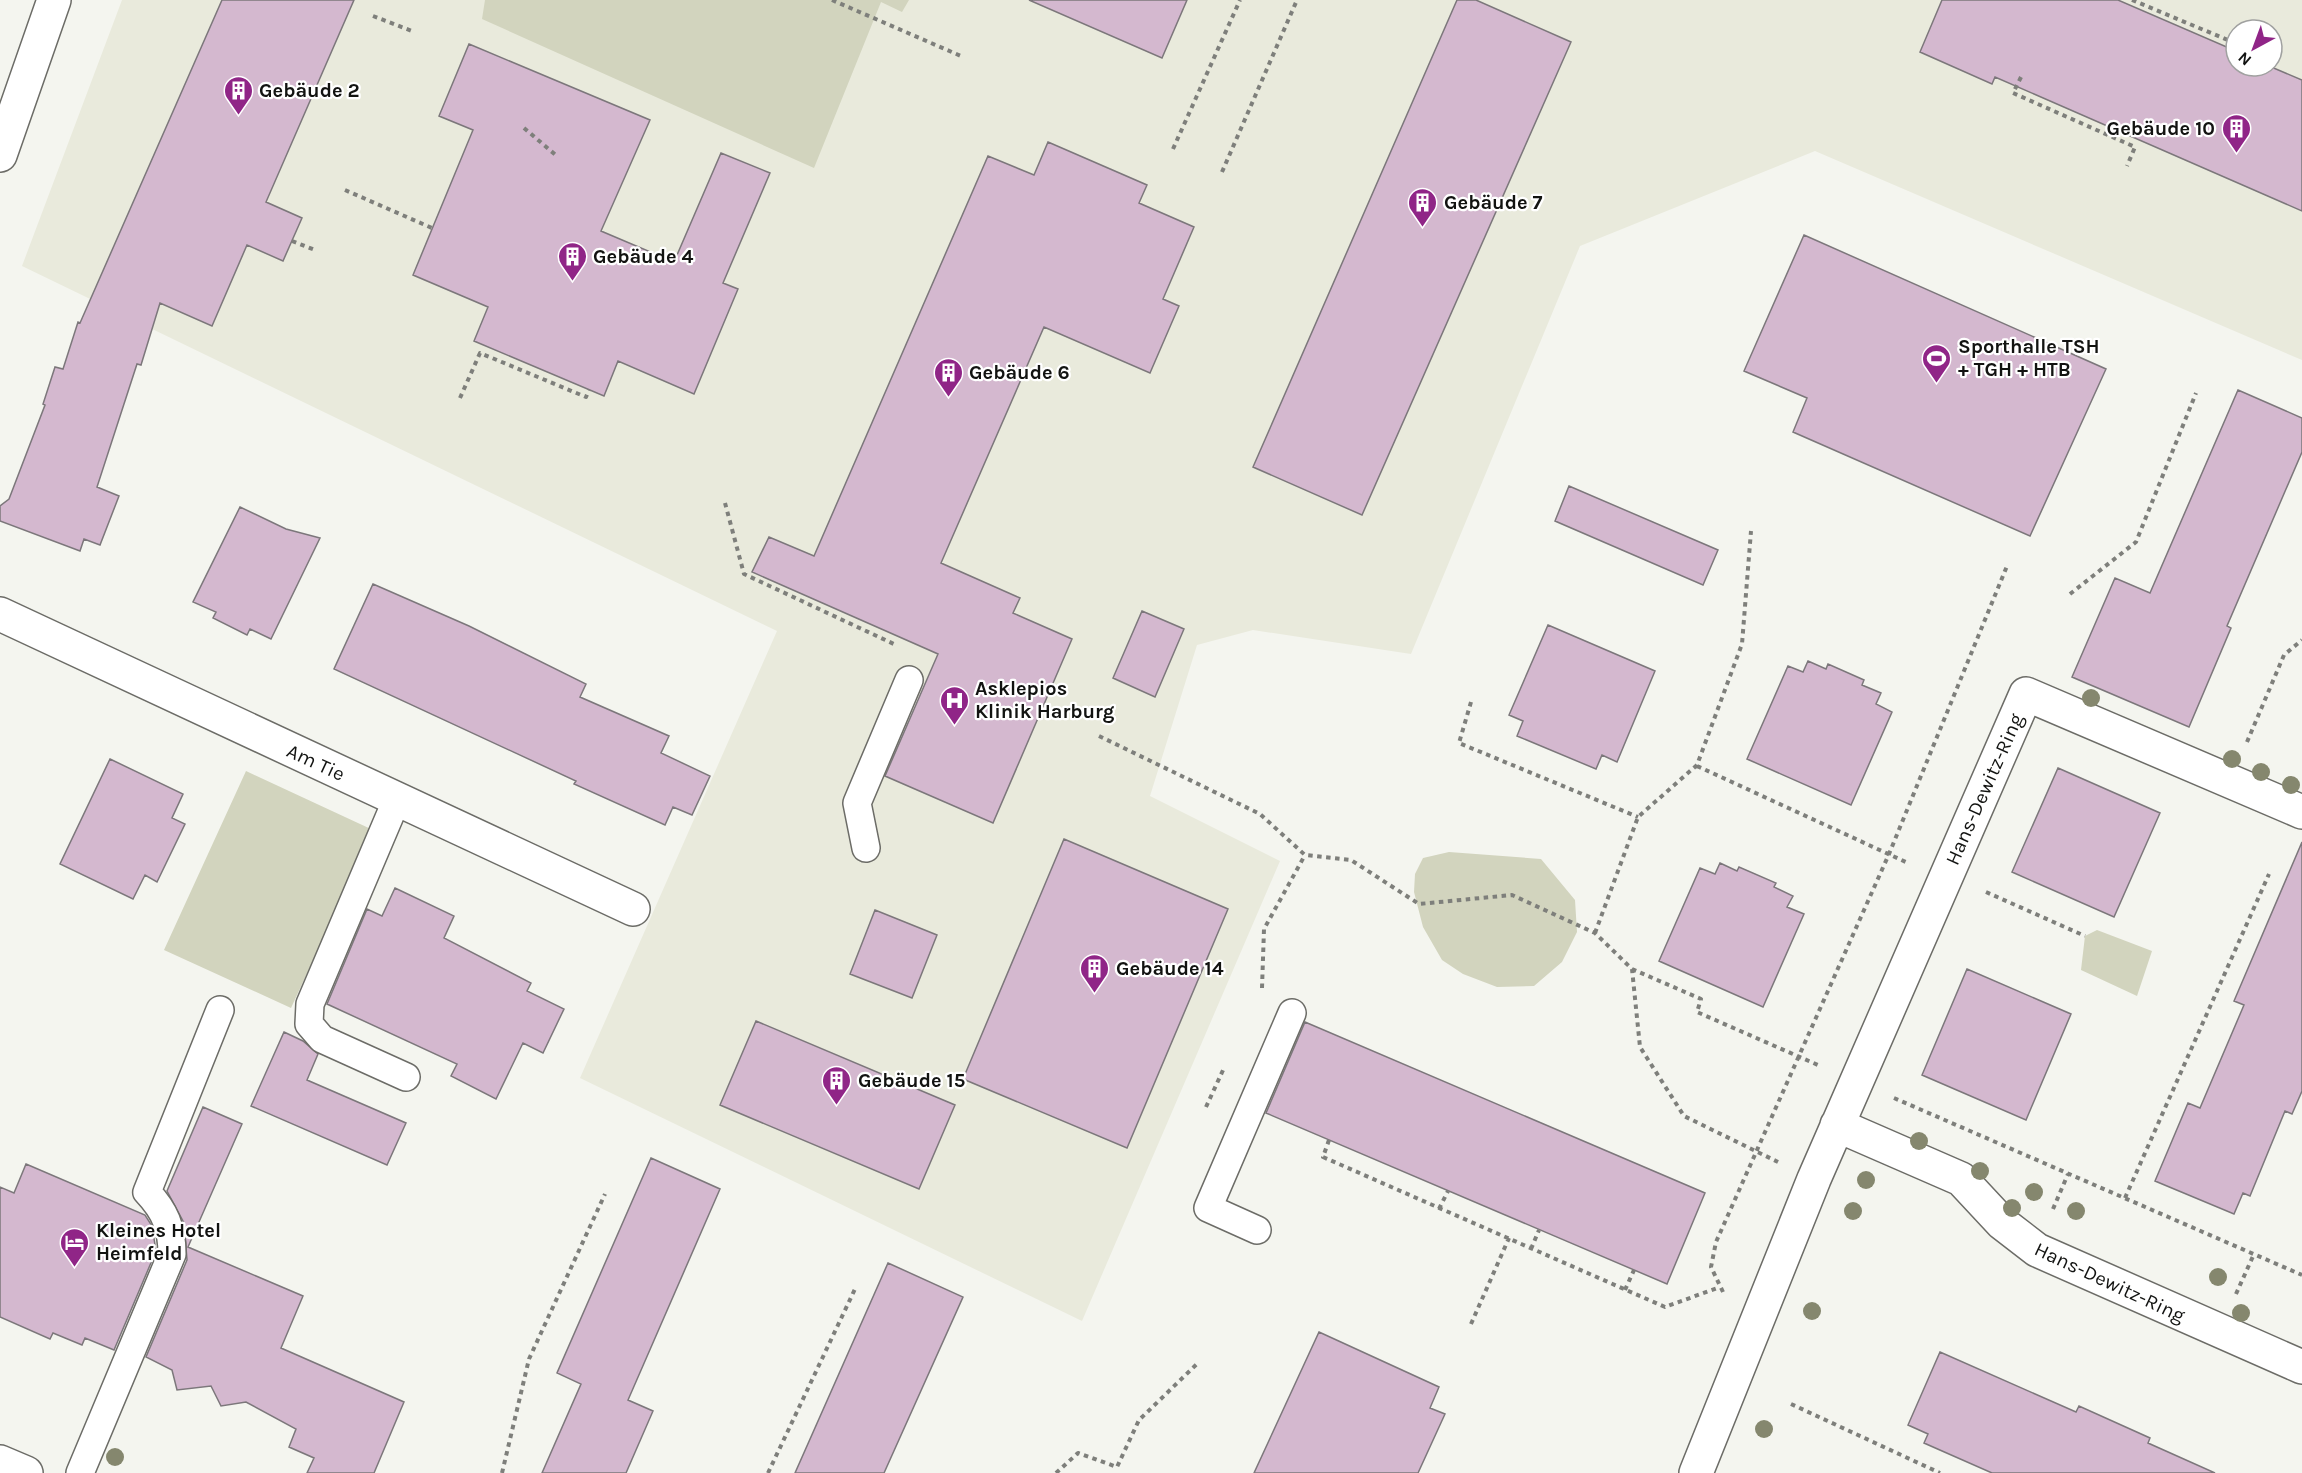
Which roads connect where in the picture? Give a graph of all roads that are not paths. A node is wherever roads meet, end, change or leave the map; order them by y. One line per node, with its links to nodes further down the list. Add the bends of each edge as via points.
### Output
1 (54, 0): 2 (street)
2 (0, 155)
3 (0, 614): 5 (street, Am Tie)
4 (909, 680): 7 (lane, via 857,803)
5 (397, 799): 8 (street, Am Tie); 11 (lane, via 310,1004 309,1024 322,1039)
6 (2302, 812): 12 (street, Hans-Dewitz-Ring, via 2026,694)
7 (866, 848)
8 (633, 909)
9 (220, 1010): 17 (lane, via 147,1192 167,1218 172,1254)
10 (1292, 1013): 13 (lane, via 1208,1208)
11 (406, 1077)
12 (1838, 1125): 14 (street, Hans-Dewitz-Ring, via 1961,1179 2002,1223 2037,1250); 18 (street, Hans-Dewitz-Ring)
13 (1257, 1230)
14 (2302, 1367)
15 (0, 1462): 16 (street)
16 (26, 1473)
17 (80, 1473)
18 (1696, 1473)

